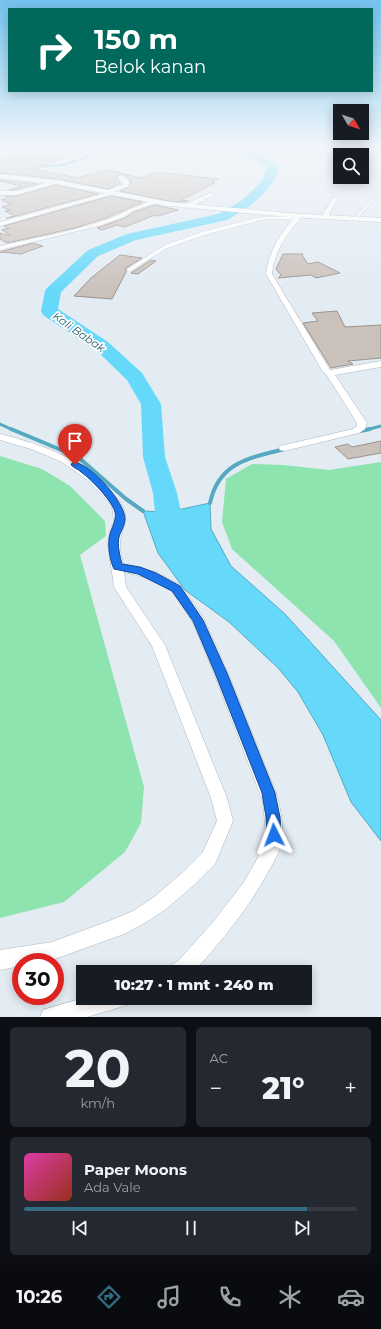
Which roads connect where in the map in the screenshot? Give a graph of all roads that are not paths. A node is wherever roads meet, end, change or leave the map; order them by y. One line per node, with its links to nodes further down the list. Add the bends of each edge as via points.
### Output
1 (94, 196): 12 (street)
2 (129, 196): 6 (street)
3 (207, 196): 7 (street)
4 (335, 198): 9 (street)
5 (371, 201): 10 (lane)
6 (154, 202): 7 (street); 13 (street, via 100,224)
7 (184, 206): 8 (street)
8 (298, 217): 9 (street); 14 (lane, via 264,218 201,234 165,247); 16 (street, via 270,262 270,274)
9 (326, 218): 10 (street)
10 (355, 219): 11 (street)
11 (381, 220)
12 (0, 224)
13 (0, 248)
14 (129, 270)
15 (381, 364): 16 (street)
16 (329, 372): 18 (street, via 362,427 359,430)
17 (0, 437): 19 (street, via 66,460 84,470 107,493 120,515 114,538 114,553)
18 (284, 448)
19 (118, 567): 20 (street, via 120,587 158,645 219,798 225,821 210,858 160,903 139,917 52,951); 21 (street, via 146,573 176,588 198,620 268,793 273,817 274,835 270,852 261,870 220,929)
20 (0, 960)
21 (188, 965)
22 (94, 1005): 23 (street)
23 (50, 1017)

